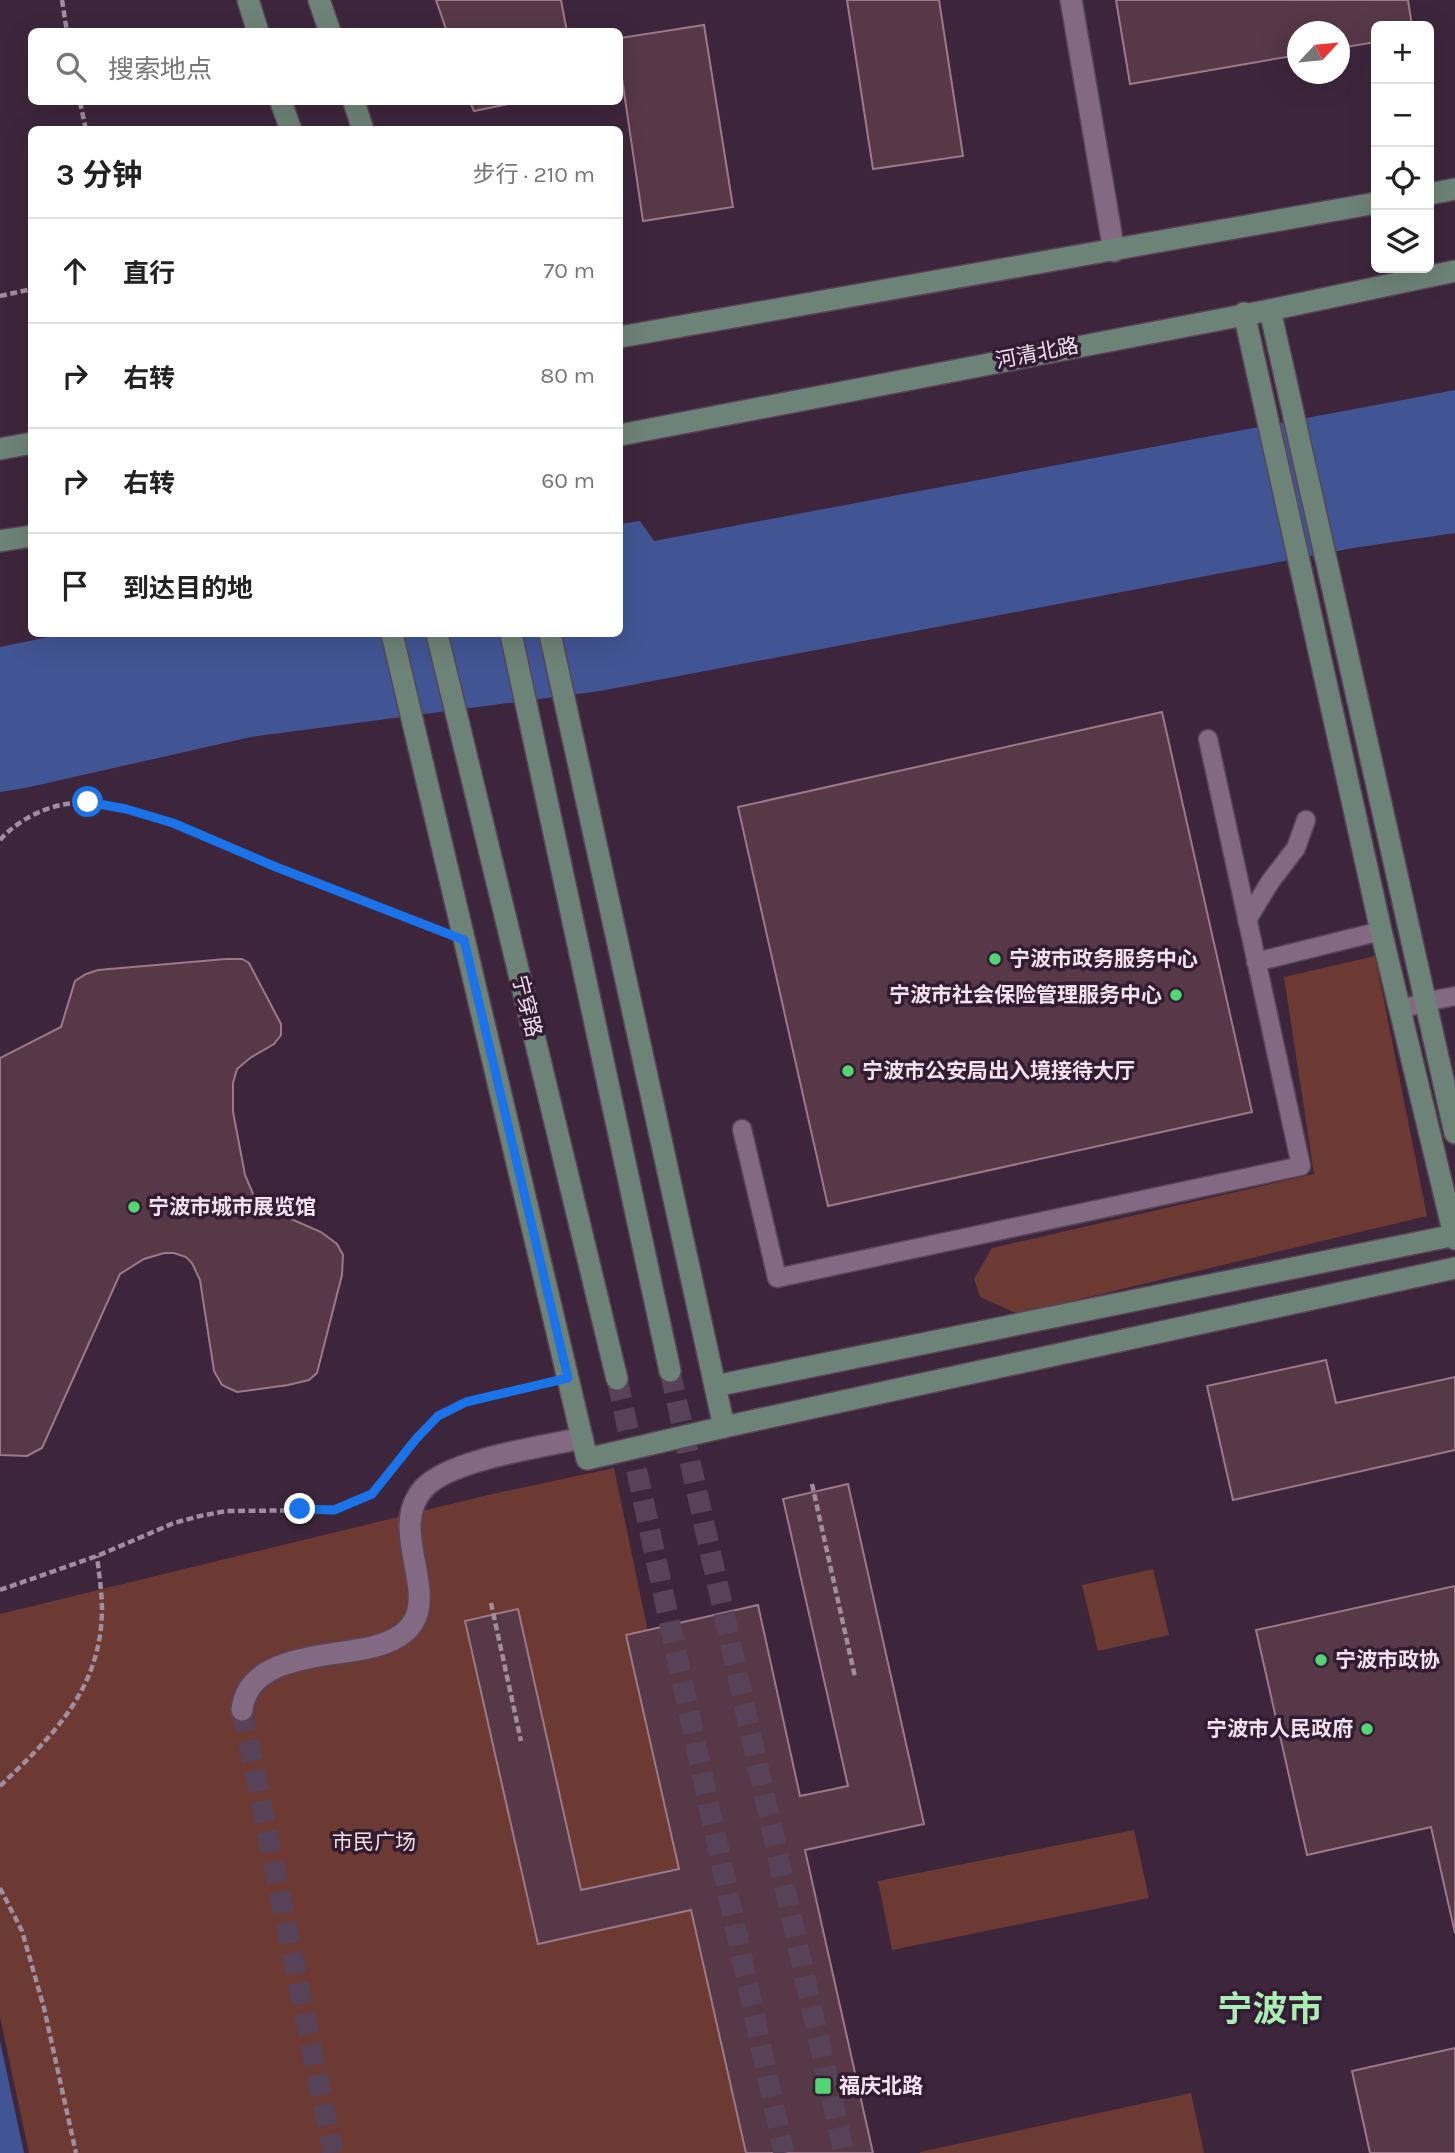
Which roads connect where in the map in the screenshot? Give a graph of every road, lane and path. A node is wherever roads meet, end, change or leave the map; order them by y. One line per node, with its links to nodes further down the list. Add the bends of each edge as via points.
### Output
1 (62, 0): 5 (path)
2 (248, 0): 6 (street)
3 (319, 0): 7 (street)
4 (1070, 0): 17 (street)
5 (67, 28)
6 (257, 28)
7 (329, 28)
8 (81, 105): 11 (path)
9 (282, 105): 12 (street)
10 (355, 105): 13 (street)
11 (85, 126)
12 (290, 126)
13 (362, 126)
14 (1455, 189): 15 (street)
15 (1434, 193)
16 (1371, 205): 17 (street)
17 (1114, 251): 23 (street)
18 (1455, 271): 21 (street, 河清北路)
19 (28, 290): 20 (path)
20 (0, 296)
21 (1270, 310): 22 (street, 河清北路); 41 (street)
22 (1244, 313): 24 (street, 河清北路); 37 (street)
23 (623, 336)
24 (623, 434)
25 (28, 444): 26 (street)
26 (0, 449)
27 (28, 537): 28 (street)
28 (0, 541)
29 (392, 637): 38 (street)
30 (438, 637): 49 (street, 宁穿路)
31 (512, 637): 47 (street)
32 (551, 637): 50 (street)
33 (1208, 739): 36 (lane)
34 (1306, 820): 36 (lane, via 1296,848)
35 (0, 840): 38 (path, via 11,827 53,806 88,802 126,809 173,823)
36 (1247, 920): 39 (lane)
37 (1381, 931): 39 (lane); 42 (street)
38 (464, 940): 48 (street)
39 (1256, 962): 43 (lane, via 1301,1166 777,1278)
40 (1455, 996): 41 (lane)
41 (1424, 1002): 42 (lane); 44 (street)
42 (1400, 1010): 45 (street)
43 (742, 1129)
44 (1455, 1133)
45 (1455, 1237): 50 (street)
46 (1455, 1268): 51 (street)
47 (670, 1371)
48 (568, 1378): 52 (street); 54 (path, via 466,1402 438,1416 372,1494 348,1506 226,1511 174,1522)
49 (617, 1380)
50 (715, 1385): 51 (street)
51 (724, 1427): 52 (street, via 587,1459)
52 (582, 1437): 58 (street, via 474,1463 425,1488 414,1503 409,1522 420,1609 408,1628 394,1640 374,1647 266,1671 247,1689)
53 (812, 1483): 57 (path)
54 (97, 1556): 55 (path); 60 (path, via 102,1610 87,1678 71,1711 41,1748)
55 (0, 1590)
56 (491, 1603): 59 (path)
57 (855, 1677)
58 (242, 1710)
59 (521, 1741)
60 (0, 1786)
61 (0, 1888): 62 (path, via 22,1931)
62 (76, 2153)

